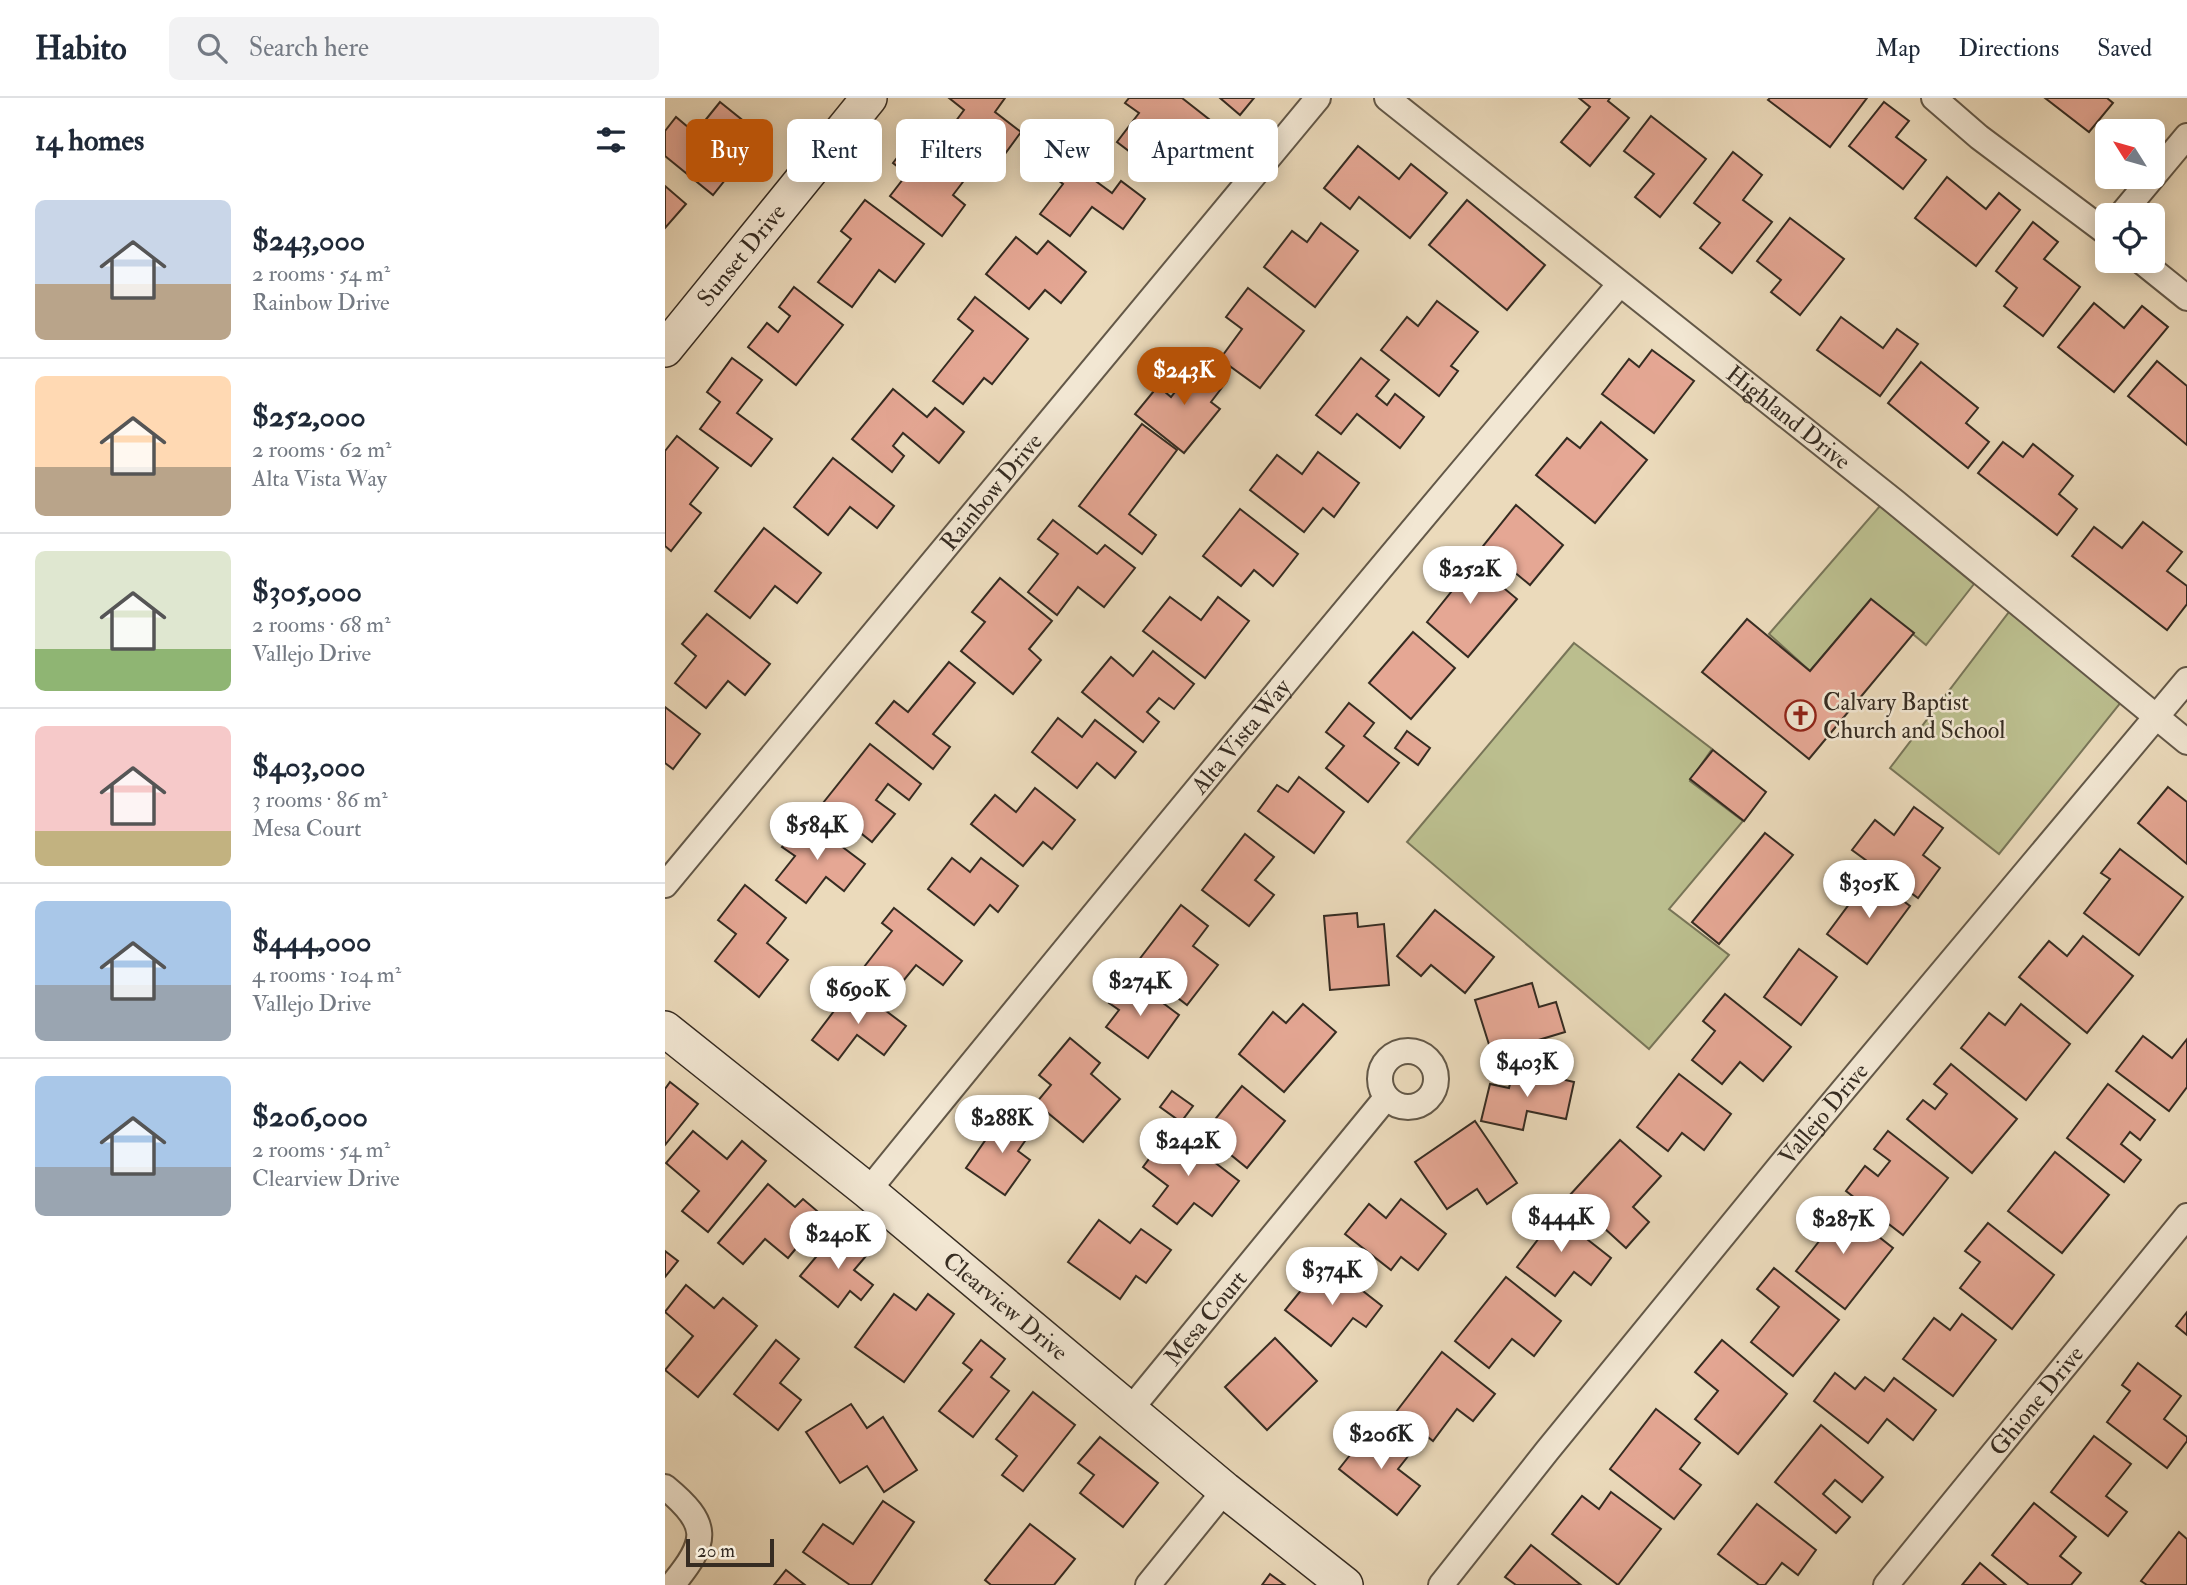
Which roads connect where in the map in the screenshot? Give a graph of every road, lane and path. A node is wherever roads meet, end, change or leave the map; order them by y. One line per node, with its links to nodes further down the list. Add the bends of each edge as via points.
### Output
1 (869, 98): 11 (street, Sunset Drive)
2 (1318, 98): 15 (street, Rainbow Drive)
3 (1387, 98): 9 (street, Highland Drive)
4 (1934, 98): 7 (street)
5 (2187, 136): 6 (street)
6 (2131, 203)
7 (2095, 224)
8 (2156, 273): 10 (street)
9 (1619, 285): 13 (street, Highland Drive); 18 (street, Alta Vista Way)
10 (2187, 298)
11 (665, 349)
12 (2187, 680): 13 (street, Vallejo Drive)
13 (2158, 717): 14 (street, Highland Drive); 26 (street, Vallejo Drive, via 1788,1156)
14 (2187, 742)
15 (665, 885)
16 (665, 1029): 18 (street, Clearview Drive)
17 (1387, 1098): 20 (street, Mesa Court)
18 (868, 1191): 20 (street, Clearview Drive)
19 (2187, 1216): 27 (street, Ghione Drive)
20 (1130, 1410): 22 (street, Clearview Drive)
21 (665, 1487): 23 (street, via 700,1526 700,1544)
22 (1225, 1490): 24 (street); 25 (street, Clearview Drive)
23 (673, 1585)
24 (1148, 1585)
25 (1345, 1585)
26 (1441, 1585)
27 (1886, 1585)

